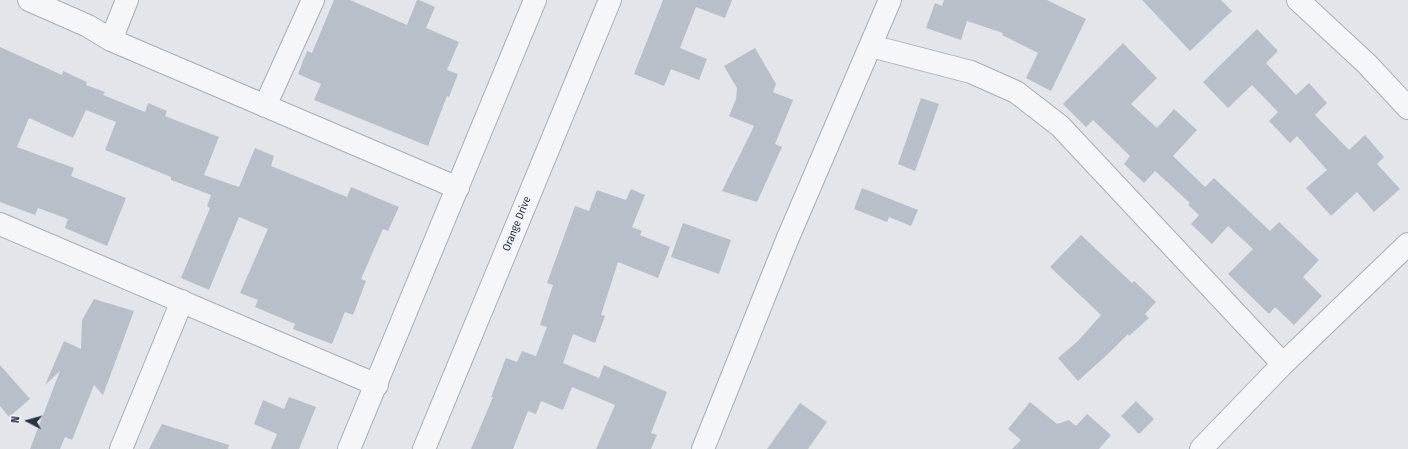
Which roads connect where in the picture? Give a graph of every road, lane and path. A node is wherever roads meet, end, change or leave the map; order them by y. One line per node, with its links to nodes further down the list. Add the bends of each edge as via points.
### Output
1 (29, 0): 8 (street, via 88,26)
2 (127, 0): 8 (street)
3 (313, 0): 10 (street)
4 (535, 0): 12 (street)
5 (610, 0): 20 (street, Orange Drive)
6 (890, 0): 9 (street)
7 (1298, 0): 11 (street)
8 (111, 40): 10 (street)
9 (871, 46): 16 (street, via 971,72 1016,92 1060,126); 21 (street, via 787,240)
10 (265, 106): 12 (street)
11 (1408, 108)
12 (458, 188): 17 (street)
13 (0, 224): 15 (street)
14 (1408, 244): 16 (street)
15 (182, 301): 17 (street); 18 (street)
16 (1284, 364): 22 (street)
17 (377, 384): 19 (street)
18 (121, 449)
19 (349, 449)
20 (424, 449)
21 (703, 449)
22 (1201, 449)

